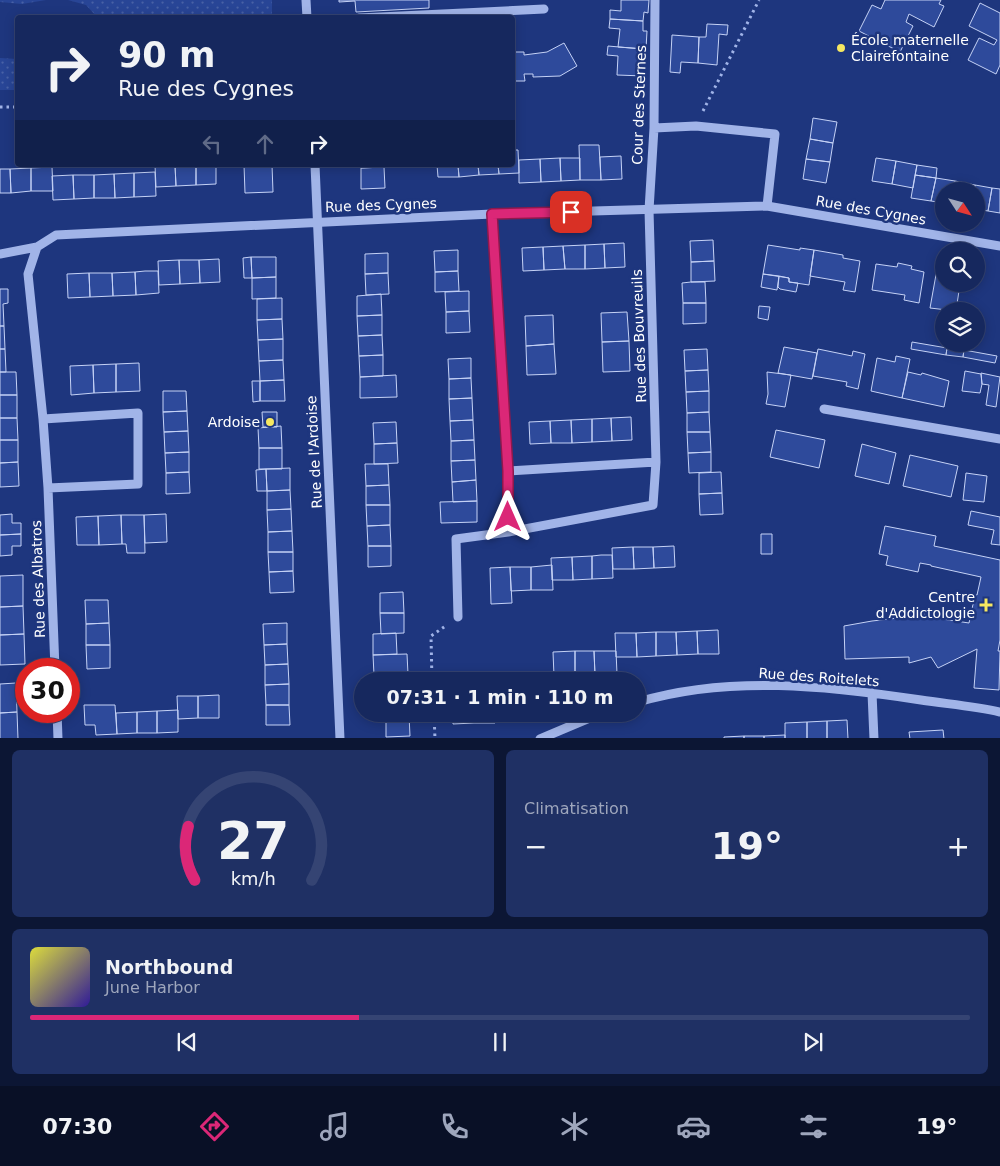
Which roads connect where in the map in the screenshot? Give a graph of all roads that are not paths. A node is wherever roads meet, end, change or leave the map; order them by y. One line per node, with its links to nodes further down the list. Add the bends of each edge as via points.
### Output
1 (306, 0): 4 (street)
2 (655, 0): 6 (street, Cour des Sternes)
3 (544, 9): 5 (street)
4 (306, 15)
5 (421, 15)
6 (654, 128): 8 (street, via 696,126 775,134); 9 (street, Cour des Sternes)
7 (315, 167): 11 (street, Rue de l'Ardoise)
8 (768, 206): 9 (street, Rue des Cygnes); 12 (street, Rue des Cygnes)
9 (649, 210): 10 (street, Rue des Cygnes); 18 (street, Rue des Bouvreuils)
10 (492, 214): 11 (street, Rue des Cygnes); 19 (street)
11 (317, 222): 13 (street, Rue des Cygnes, via 56,235); 30 (street, Rue de l'Ardoise)
12 (1000, 246)
13 (37, 247): 14 (street, Rue des Cygnes); 16 (street, Rue des Albatros, via 28,274)
14 (0, 254)
15 (824, 409): 17 (street)
16 (44, 419): 20 (street, Rue des Albatros); 20 (street, via 138,413 138,484)
17 (1000, 439)
18 (656, 462): 19 (street); 21 (street, Rue des Bouvreuils, via 653,505)
19 (508, 471): 21 (street)
20 (48, 488): 23 (street, Rue des Albatros)
21 (508, 532): 22 (street, Rue des Bouvreuils, via 456,539)
22 (458, 617)
23 (55, 658)
24 (872, 693): 25 (street, Rue des Roitelets, via 785,686 731,686); 26 (street, Rue des Roitelets); 32 (street)
25 (646, 700)
26 (1000, 712)
27 (579, 722): 31 (street)
28 (57, 723): 29 (street)
29 (58, 738)
30 (340, 738)
31 (540, 738)
32 (874, 738)

